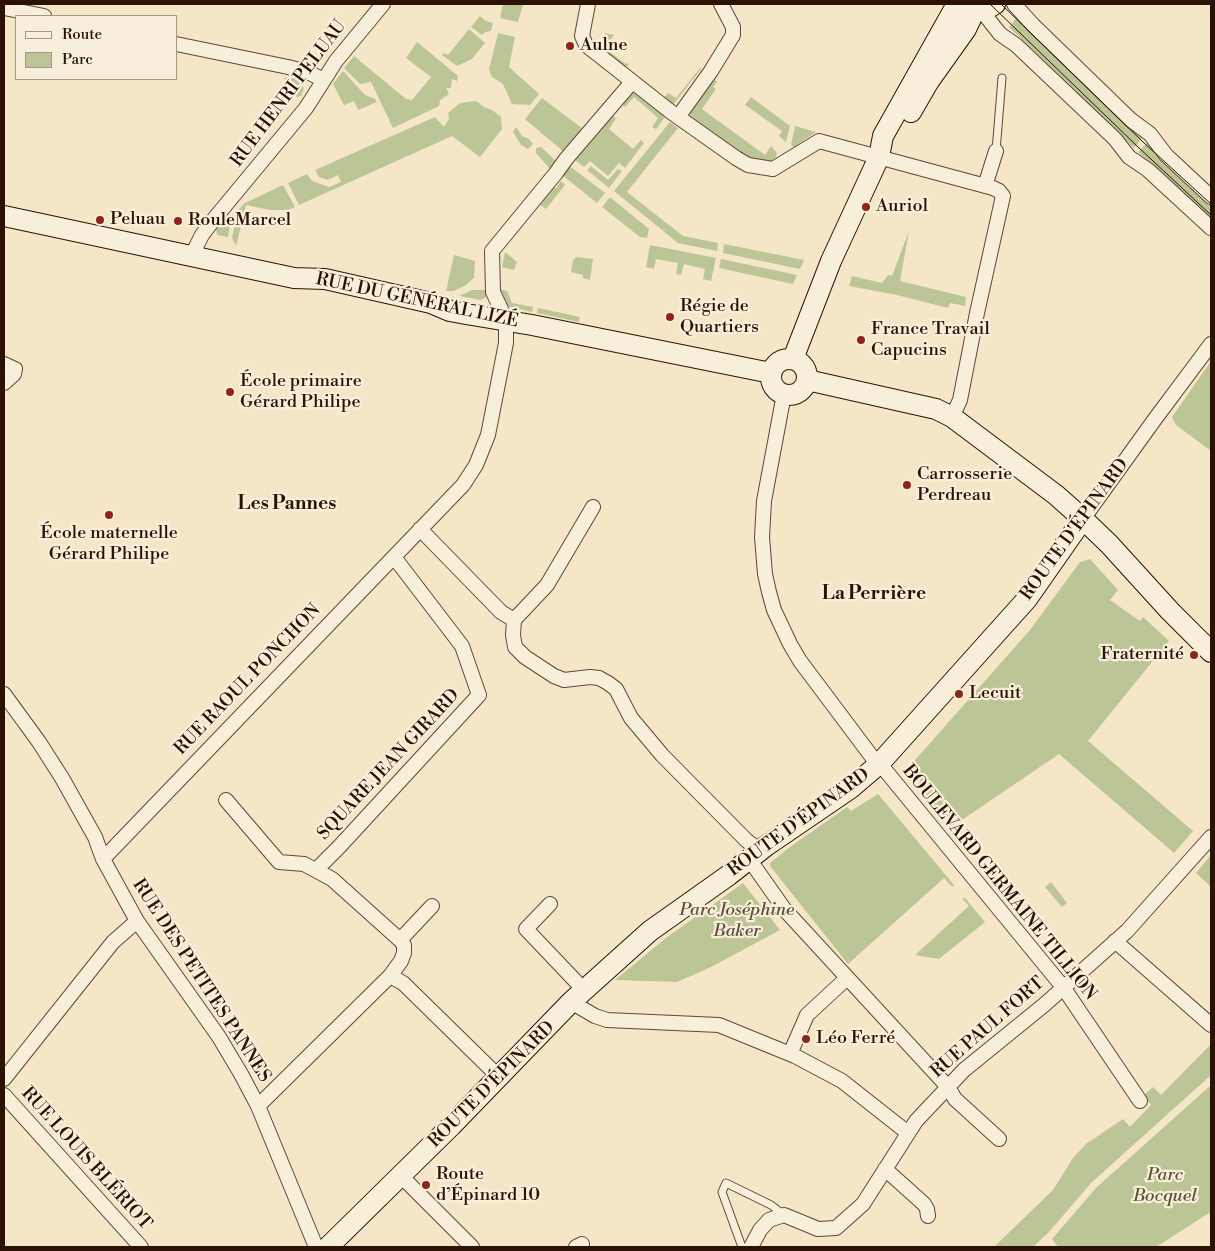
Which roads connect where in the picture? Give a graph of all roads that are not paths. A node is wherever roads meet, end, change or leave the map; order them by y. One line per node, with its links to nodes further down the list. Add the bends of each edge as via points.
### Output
1 (383, 4): 10 (street, RUE HENRI PELUAU)
2 (588, 4): 11 (street, via 583,40)
3 (721, 4): 12 (street, via 734,26 733,36)
4 (1014, 4): 16 (street)
5 (974, 6): 14 (main road, via 966,29 929,81 895,140); 18 (street, via 1000,34 1016,45 1102,126 1130,157)
6 (4, 8): 7 (street)
7 (39, 15)
8 (178, 44): 10 (street, via 288,67)
9 (1002, 78): 13 (lane)
10 (323, 80): 19 (street, RUE HENRI PELUAU, via 306,108 202,235)
11 (632, 82): 12 (street); 20 (street, via 492,251 494,292)
12 (678, 117): 14 (street, via 736,158 754,166 773,169 819,141)
13 (996, 151): 15 (street)
14 (879, 157): 15 (street); 22 (main road, via 831,262)
15 (985, 186): 28 (street, via 1003,196 960,400)
16 (1211, 197)
17 (4, 216): 19 (main road, RUE DU GÉNÉRAL LIZÉ)
18 (1211, 228)
19 (191, 257): 20 (main road, RUE DU GÉNÉRAL LIZÉ, via 294,278 325,279 431,303 450,311)
20 (506, 320): 24 (main road, RUE DU GÉNÉRAL LIZÉ); 31 (street, RUE RAOUL PONCHON, via 506,343 492,417 476,465 463,485)
21 (1211, 344): 30 (street, ROUTE D'ÉPINARD)
22 (794, 359): 24 (main road, via 777,363); 25 (main road, via 805,369)
23 (4, 364): 26 (street, via 15,369)
24 (771, 373): 27 (main road, via 775,388)
25 (807, 380): 27 (main road, via 801,390); 28 (main road, via 936,408)
26 (4, 383)
27 (784, 394): 36 (street, BOULEVARD GERMAINE TILLION, via 762,519 762,556 769,592 795,652)
28 (952, 417): 30 (main road)
29 (593, 506): 33 (street, via 547,585)
30 (1083, 519): 34 (main road); 36 (main road, ROUTE D'ÉPINARD, via 1028,599)
31 (420, 529): 32 (street, RUE RAOUL PONCHON); 33 (street, via 501,612)
32 (394, 557): 40 (street, RUE RAOUL PONCHON); 41 (street, SQUARE JEAN GIRARD, via 462,646 479,695)
33 (514, 620): 39 (street, via 515,646 525,657 564,680 599,678 616,690 631,718 662,755 746,840)
34 (1211, 652)
35 (4, 694): 40 (street, RUE DES PETITES PANNES, via 62,778)
36 (879, 764): 39 (main road, ROUTE D'ÉPINARD, via 852,788); 49 (street, BOULEVARD GERMAINE TILLION)
37 (226, 800): 41 (street, via 280,862 304,864)
38 (1211, 836): 46 (street, RUE PAUL FORT)
39 (755, 855): 48 (street, via 785,910); 50 (main road, ROUTE D'ÉPINARD, via 650,931)
40 (103, 858): 44 (street, RUE DES PETITES PANNES)
41 (316, 870): 45 (street, via 332,879)
42 (550, 904): 50 (street, via 526,929)
43 (432, 906): 45 (street)
44 (136, 921): 54 (street, via 113,942); 58 (street, RUE DES PETITES PANNES, via 219,1037)
45 (400, 940): 47 (street, via 404,945 402,961)
46 (1115, 942): 49 (street, RUE PAUL FORT); 51 (street)
47 (390, 976): 53 (street, via 403,983); 58 (street)
48 (847, 978): 52 (street, via 807,1015); 55 (street)
49 (1063, 987): 55 (street, RUE PAUL FORT); 57 (street, BOULEVARD GERMAINE TILLION)
50 (578, 997): 52 (street, via 596,1016 608,1020 719,1025); 53 (main road, ROUTE D'ÉPINARD)
51 (1211, 1025)
52 (790, 1054): 59 (street, via 842,1081)
53 (499, 1077): 62 (main road, ROUTE D'ÉPINARD)
54 (4, 1079)
55 (948, 1087): 59 (street, RUE PAUL FORT); 60 (street, via 955,1099)
56 (4, 1096): 65 (street, RUE LOUIS BLÉRIOT)
57 (1140, 1101)
58 (258, 1106): 66 (street, RUE DES PETITES PANNES)
59 (908, 1134): 61 (street, RUE PAUL FORT)
60 (998, 1139)
61 (885, 1169): 63 (street, RUE PAUL FORT, via 863,1204 836,1228 818,1229); 64 (street, via 924,1204)
62 (401, 1176): 67 (main road, ROUTE D'ÉPINARD); 68 (street)
63 (784, 1215): 69 (lane, via 726,1183 722,1192); 70 (street, via 769,1220)
64 (928, 1216)
65 (141, 1247)
66 (316, 1247)
67 (328, 1247)
68 (472, 1247)
69 (742, 1247)
70 (751, 1247)

